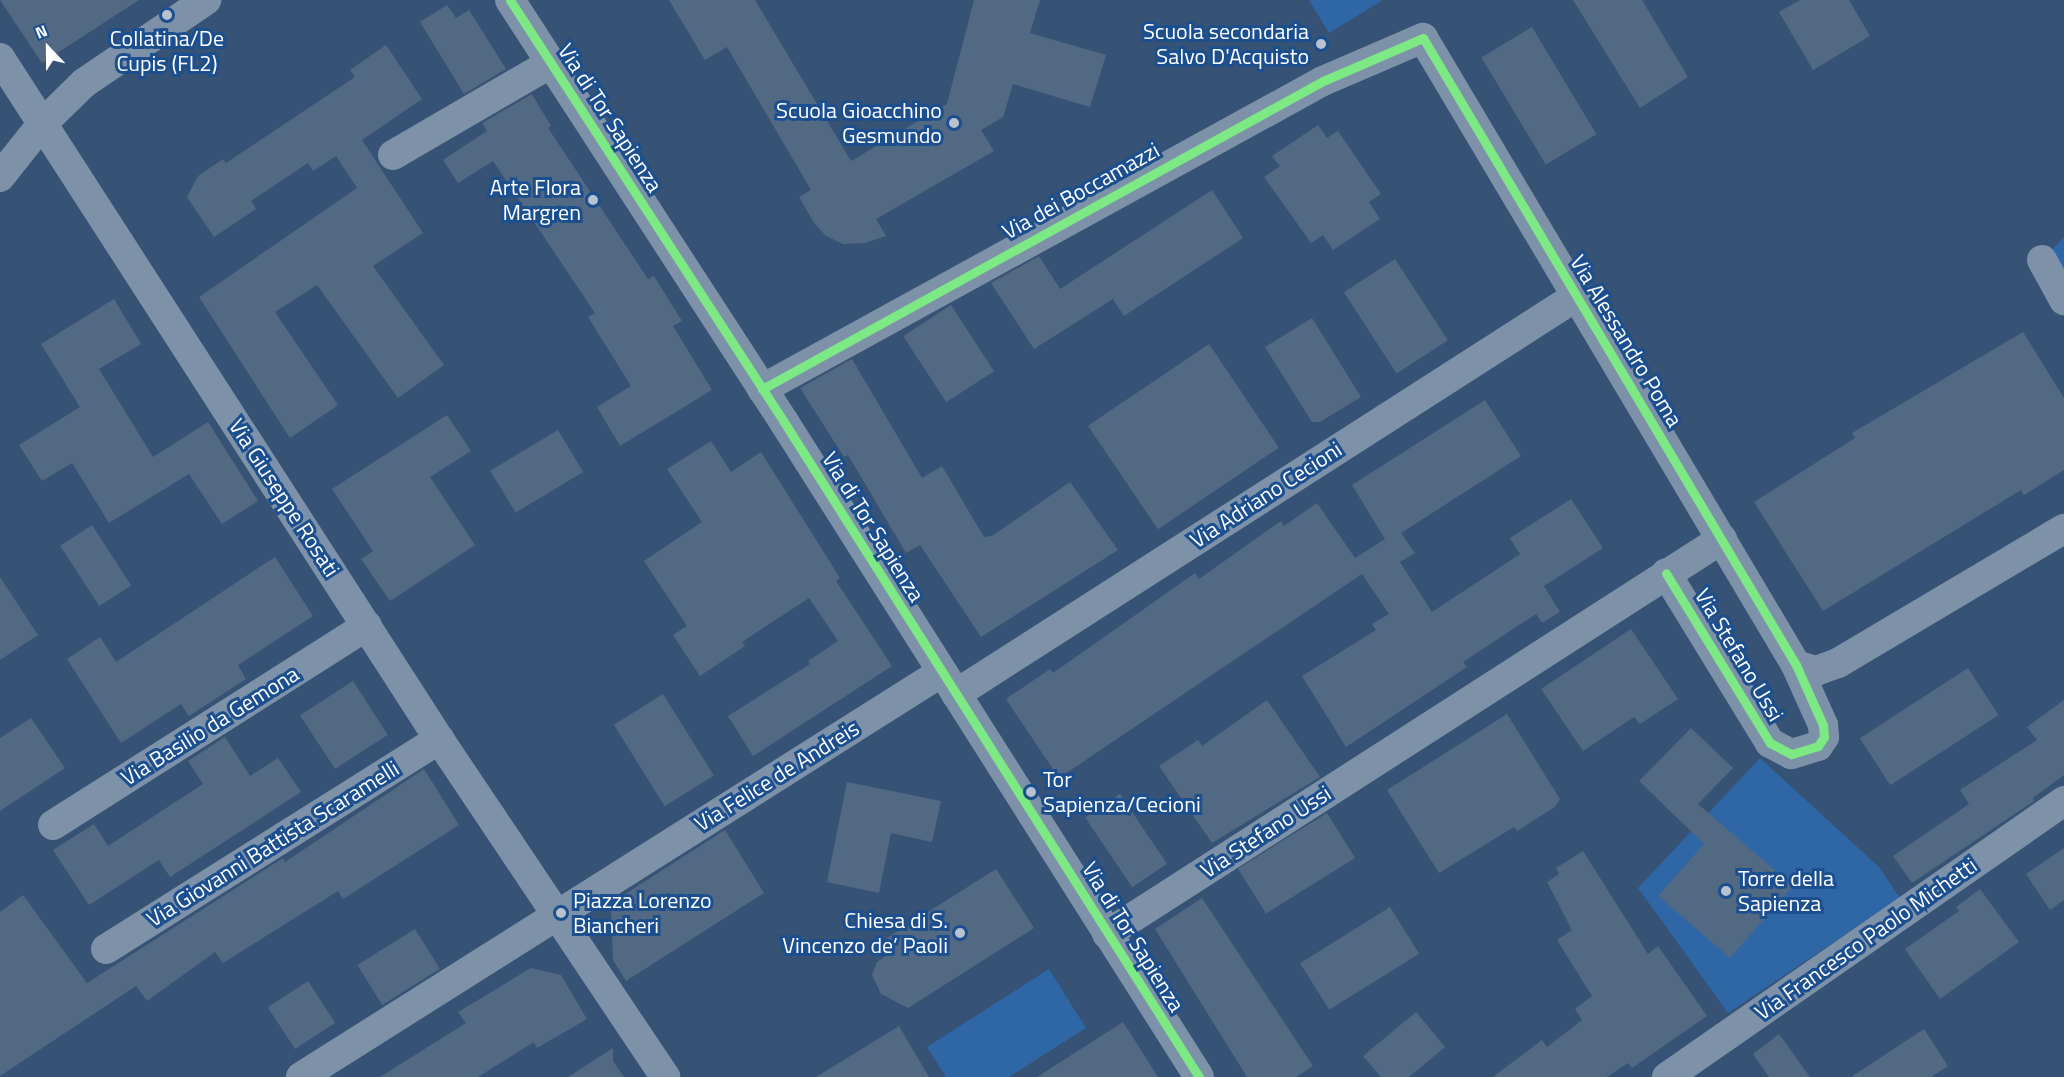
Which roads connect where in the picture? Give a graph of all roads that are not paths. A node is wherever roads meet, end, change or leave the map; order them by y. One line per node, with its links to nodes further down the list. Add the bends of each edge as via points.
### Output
1 (206, 0): 6 (street, via 105,66)
2 (510, 0): 5 (street, Via di Tor Sapienza)
3 (1423, 38): 10 (street, Via Alessandro Poma); 12 (street, Via dei Boccamazzi, via 1323,81)
4 (0, 58): 6 (street, Via Giuseppe Rosati)
5 (551, 63): 7 (street); 12 (street, Via di Tor Sapienza)
6 (42, 124): 8 (street); 16 (street, Via Giuseppe Rosati)
7 (393, 155)
8 (0, 177)
9 (2042, 260): 11 (street)
10 (1577, 296): 14 (street, Via Alessandro Poma); 18 (street, Via Adriano Cecioni)
11 (2064, 300)
12 (762, 389): 18 (street, Via di Tor Sapienza)
13 (2064, 529): 17 (street, via 1838,663 1816,671)
14 (1722, 539): 15 (street, Via Stefano Ussi); 17 (street, Via Alessandro Poma)
15 (1666, 573): 20 (street, Via Stefano Ussi, via 1770,742 1791,754); 24 (street, Via Stefano Ussi)
16 (367, 626): 19 (street, Via Giuseppe Rosati); 22 (street, Via Basilio da Gemona)
17 (1796, 665): 20 (street, Via Alessandro Poma, via 1823,724 1824,737)
18 (949, 683): 23 (street, Via Felice de Andreis, via 611,880); 24 (street, Via di Tor Sapienza)
19 (440, 739): 23 (street, Via Giuseppe Rosati); 25 (street, Via Giovanni Battista Scaramelli)
20 (1818, 747)
21 (2064, 801): 29 (street, Via Francesco Paolo Michetti)
22 (53, 825)
23 (558, 915): 27 (street); 28 (street)
24 (1107, 934): 26 (street, Via di Tor Sapienza)
25 (106, 950)
26 (1190, 1074)
27 (301, 1077)
28 (665, 1077)
29 (1667, 1077)

